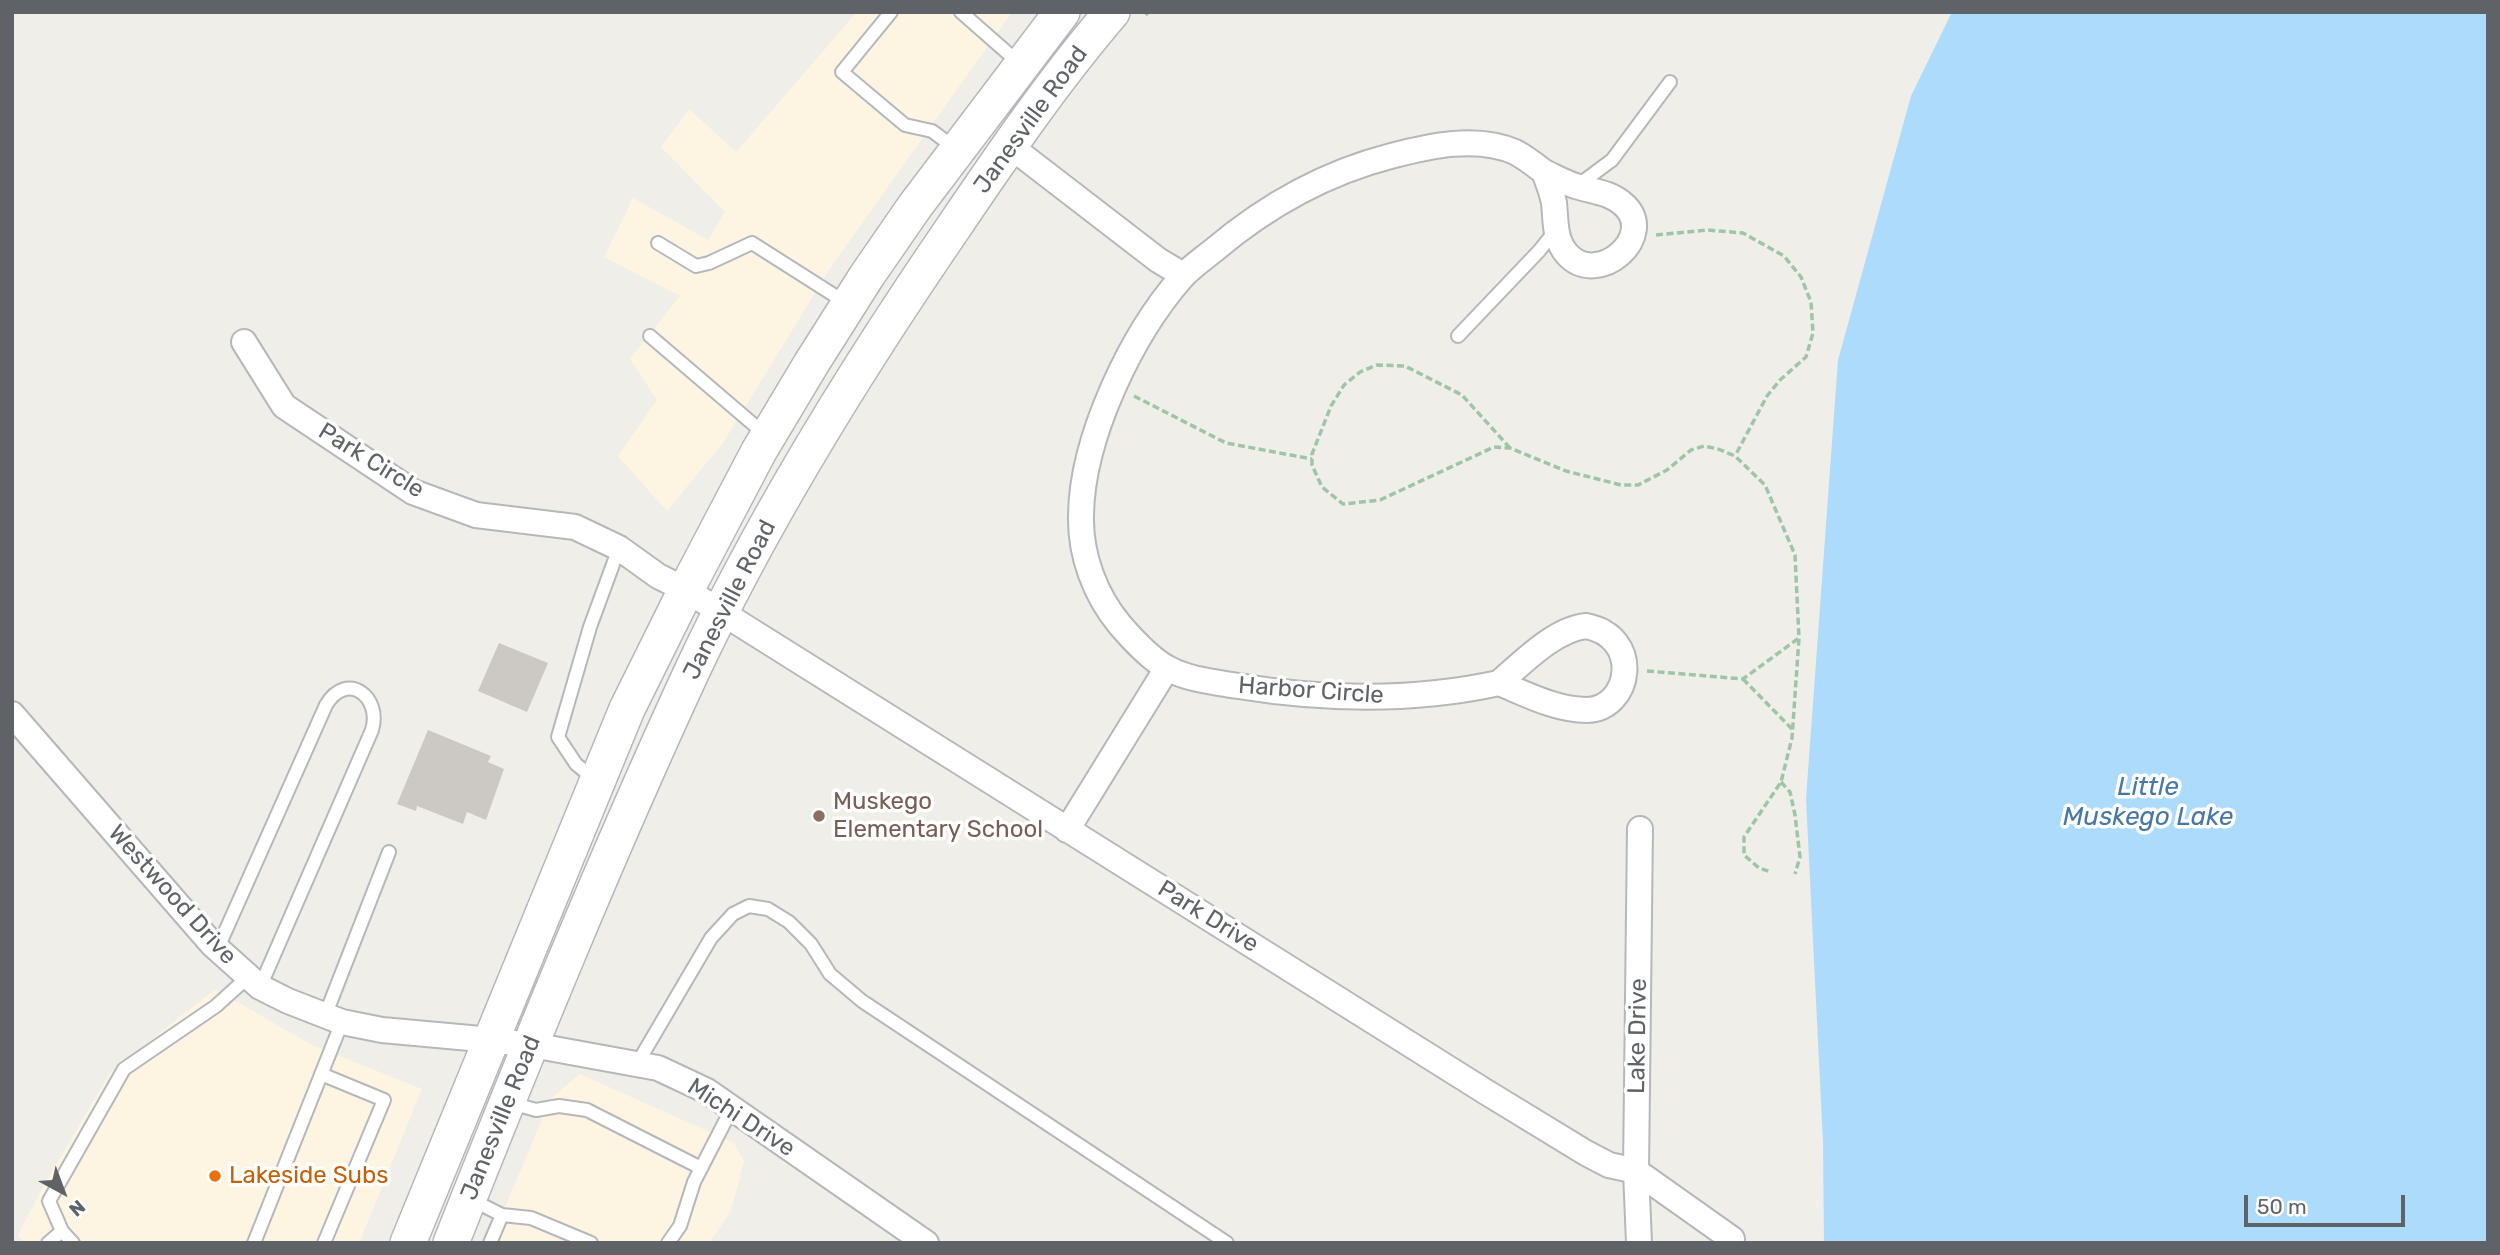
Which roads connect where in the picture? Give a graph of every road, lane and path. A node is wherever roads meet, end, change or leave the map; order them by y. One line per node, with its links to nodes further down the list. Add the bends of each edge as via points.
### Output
1 (891, 12): 8 (lane, via 842,72 905,125 932,131)
2 (961, 12): 5 (lane)
3 (1064, 12): 5 (main road, Janesville Road); 7 (main road, via 1068,27 1065,52)
4 (1112, 12): 7 (main road, Janesville Road)
5 (1028, 57): 7 (main road, via 1002,126 1001,135); 8 (main road, Janesville Road)
6 (1670, 82): 10 (lane, via 1612,160)
7 (1016, 138): 8 (main road); 14 (street, via 1158,260); 26 (main road, Janesville Road, via 898,307 798,470)
8 (949, 162): 15 (main road, Janesville Road)
9 (1544, 172): 10 (street, Harbor Circle); 11 (street); 14 (street, Harbor Circle, via 1514,152 1463,144 1430,146 1363,163 1264,211)
10 (1577, 187): 12 (street, Harbor Circle, via 1607,193 1625,206 1633,219)
11 (1556, 230): 12 (street, via 1569,256 1593,266 1616,258); 17 (lane)
12 (1633, 237): 22 (path, via 1707,230 1743,233 1784,256 1801,277 1811,302 1813,333 1806,357 1767,397)
13 (658, 243): 15 (lane, via 696,266 752,243)
14 (1183, 275): 19 (street, Harbor Circle, via 1148,322)
15 (849, 304): 20 (main road, Janesville Road)
16 (650, 336): 20 (lane)
17 (1458, 336)
18 (244, 342): 24 (street, Park Circle, via 284,406 413,492 476,515 575,527)
19 (1114, 386): 23 (path, via 1226,443); 28 (street, Harbor Circle, via 1084,485 1084,552 1109,612 1130,638)
20 (768, 436): 25 (main road, Janesville Road)
21 (1510, 448): 22 (path, via 1566,471 1621,485 1647,481 1704,446); 23 (path, via 1494,447 1380,500 1343,504 1322,487); 23 (path, via 1462,395 1405,366 1377,365 1360,372 1331,406)
22 (1735, 456): 27 (path, via 1765,485 1795,555)
23 (1312, 458)
24 (618, 548): 25 (street, Park Circle); 34 (lane, via 558,737 576,764)
25 (686, 590): 26 (street, Park Drive); 34 (main road, Janesville Road)
26 (722, 612): 36 (street, Park Drive); 45 (main road, Janesville Road)
27 (1799, 638): 30 (path); 33 (path)
28 (1167, 668): 31 (street, Harbor Circle, via 1199,680 1287,694 1354,698 1462,691); 36 (street)
29 (1625, 669): 30 (path); 31 (street, via 1616,693 1588,710 1555,706); 31 (street, Harbor Circle, via 1620,647 1612,638 1594,627 1573,627)
30 (1743, 679): 33 (path)
31 (1499, 683)
32 (12, 714): 41 (street, Westwood Drive)
33 (1792, 729): 35 (path)
34 (597, 782): 44 (main road, Janesville Road)
35 (1781, 782): 39 (path, via 1744,837 1744,855); 40 (path, via 1790,792 1795,816 1800,857)
36 (1068, 830): 51 (street, Park Drive, via 1586,1153 1609,1165)
37 (1640, 830): 51 (street, Lake Drive)
38 (388, 852): 43 (lane)
39 (1771, 873)
40 (1795, 874)
41 (217, 950): 42 (street, Westwood Drive); 42 (lane, via 326,705 341,689 356,688 373,709 372,730)
42 (254, 982): 43 (street, Westwood Drive); 55 (lane, via 124,1069 49,1201)
43 (333, 1019): 44 (street, Westwood Drive, via 407,1033); 47 (lane)
44 (492, 1040): 45 (street, Michi Drive); 52 (main road, Janesville Road)
45 (529, 1045): 46 (street, Michi Drive); 48 (main road, Janesville Road)
46 (638, 1064): 49 (street, Michi Drive, via 658,1068); 66 (lane, via 711,938 733,914 749,906 768,909 789,922 811,944 830,974 862,1001)
47 (321, 1074): 59 (lane); 60 (lane, via 384,1100)
48 (507, 1102): 50 (lane, via 536,1110 559,1106 587,1110); 54 (main road, Janesville Road)
49 (732, 1108): 50 (lane); 65 (street, Michi Drive)
50 (701, 1168): 64 (lane, via 680,1226)
51 (1636, 1171): 56 (street, Park Drive); 67 (street, Lake Drive)
52 (426, 1201): 54 (main road); 61 (main road, Janesville Road)
53 (502, 1215): 54 (lane); 62 (lane); 63 (lane, via 531,1218)
54 (460, 1219)
55 (62, 1231): 57 (lane); 58 (lane)
56 (1732, 1239)
57 (48, 1243)
58 (73, 1243)
59 (254, 1243)
60 (324, 1243)
61 (408, 1243)
62 (490, 1243)
63 (591, 1243)
64 (668, 1243)
65 (926, 1243)
66 (1227, 1243)
67 (1639, 1243)

